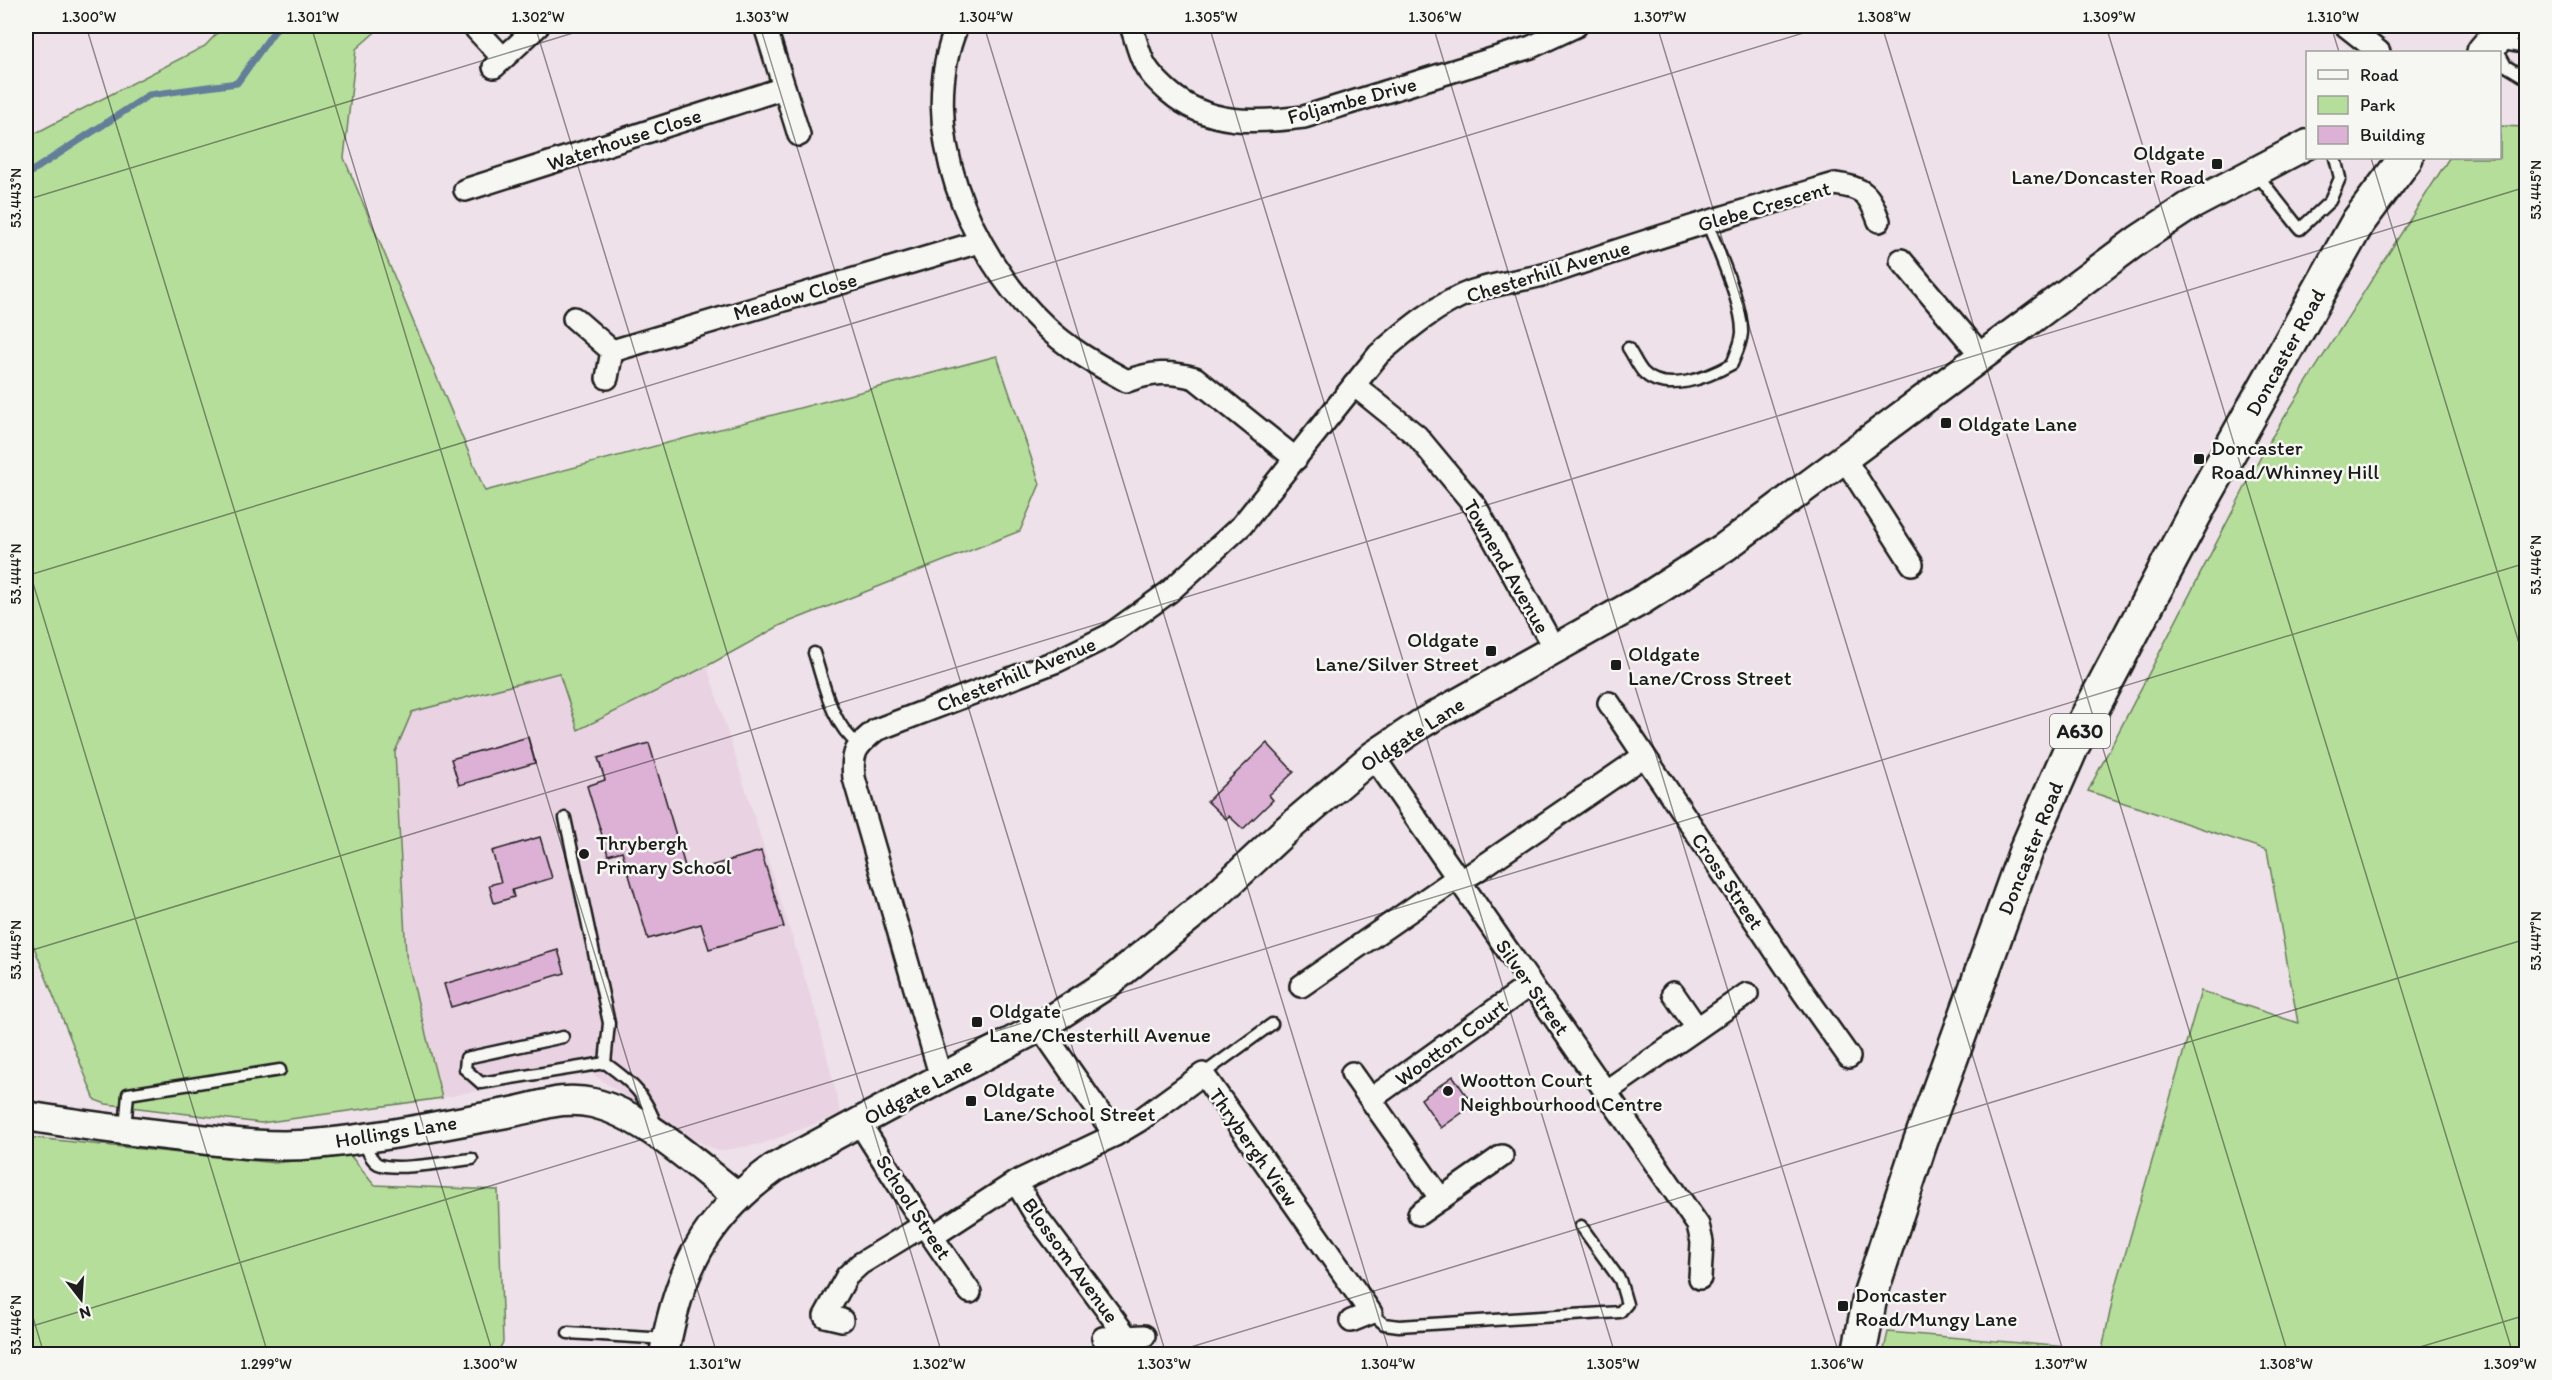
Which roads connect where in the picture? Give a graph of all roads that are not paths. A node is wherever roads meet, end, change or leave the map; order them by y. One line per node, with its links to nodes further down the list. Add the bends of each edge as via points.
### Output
1 (538, 26): 7 (street, via 498,62)
2 (765, 26): 11 (street)
3 (957, 26): 21 (street, via 949,44 942,84 944,129 957,190)
4 (1131, 26): 5 (street, Foljambe Drive, via 1143,61 1157,82 1180,102 1209,116 1270,121 1304,117 1531,47)
5 (1576, 26)
6 (2349, 26): 9 (street)
7 (476, 29)
8 (2501, 42): 10 (lane, via 2506,66)
9 (2378, 51)
10 (2526, 78)
11 (784, 88): 12 (street); 17 (street, Waterhouse Close)
12 (799, 135)
13 (2306, 145): 16 (street, Oldgate Lane)
14 (2334, 159): 16 (lane, via 2340,178 2330,201 2300,229)
15 (2405, 159): 78 (main road, Doncaster Road / A630, via 2358,222 2200,504 2072,746 2026,851 1923,1133 1871,1292)
16 (2255, 172): 26 (street, Oldgate Lane, via 2188,207 2138,240)
17 (465, 190)
18 (1707, 221): 19 (street, Glebe Crescent, via 1835,184 1854,186 1865,193); 20 (street, Glebe Crescent); 24 (lane, via 1736,300 1742,332 1732,364 1687,381 1663,382 1643,372)
19 (1879, 221)
20 (1666, 233): 28 (street, Chesterhill Avenue, via 1552,272 1472,292 1428,314 1406,331 1379,354)
21 (979, 242): 25 (street, Meadow Close); 30 (street, via 1018,298 1073,350 1127,381 1148,373 1175,372 1195,378)
22 (1901, 260): 26 (street)
23 (574, 318): 25 (street)
24 (1628, 348)
25 (612, 351): 27 (street)
26 (1982, 356): 29 (street, Oldgate Lane)
27 (607, 378)
28 (1354, 385): 30 (street, Chesterhill Avenue); 32 (street, Townend Avenue, via 1417,436 1476,507)
29 (1844, 458): 31 (street); 32 (street, Oldgate Lane, via 1725,547)
30 (1296, 459): 35 (street, Chesterhill Avenue, via 1234,532 1169,592 1108,636 1016,679 876,730)
31 (1912, 564)
32 (1555, 650): 36 (street, Oldgate Lane, via 1424,722)
33 (814, 653): 35 (lane, via 838,722 846,736)
34 (1609, 703): 37 (street, Cross Street)
35 (858, 744): 53 (street, via 852,762 854,778)
36 (1373, 756): 39 (street, Silver Street); 45 (street, Oldgate Lane, via 1165,938 1107,984)
37 (1644, 756): 39 (street); 48 (street, Cross Street)
38 (565, 818): 49 (lane, via 609,1023)
39 (1459, 880): 40 (street, Silver Street); 41 (street)
40 (1531, 984): 54 (street, Silver Street); 55 (street, Wootton Court)
41 (1301, 986)
42 (1673, 993): 46 (street)
43 (1747, 994): 46 (street)
44 (1272, 1024): 52 (lane)
45 (1040, 1027): 53 (street, Oldgate Lane); 59 (street)
46 (1697, 1029): 54 (street)
47 (563, 1037): 49 (lane, via 466,1059 465,1069 481,1083)
48 (1849, 1057)
49 (605, 1063): 61 (lane, via 627,1079 649,1105)
50 (280, 1070): 58 (lane, via 128,1094)
51 (1352, 1073): 55 (street)
52 (1203, 1074): 59 (street, Thrybergh View); 72 (street, Thrybergh View)
53 (943, 1077): 57 (street, Oldgate Lane)
54 (1605, 1092): 70 (street, Silver Street, via 1698,1226 1702,1242)
55 (1371, 1099): 66 (street)
56 (26, 1116): 58 (street, Hollings Lane)
57 (859, 1122): 65 (street, Oldgate Lane, via 774,1168); 69 (street, School Street)
58 (125, 1131): 60 (street, Hollings Lane, via 267,1146)
59 (1115, 1135): 64 (street, Thrybergh View)
60 (362, 1137): 61 (street, Hollings Lane, via 513,1112 566,1099 594,1103 627,1116); 63 (lane, via 378,1164 396,1167)
61 (660, 1137): 65 (street, Hollings Lane)
62 (1502, 1156): 66 (street)
63 (472, 1159)
64 (1016, 1182): 69 (street, Thrybergh View); 76 (street, Blossom Avenue, via 1035,1214 1135,1337)
65 (737, 1196): 77 (street, Oldgate Lane, via 693,1257 680,1284)
66 (1441, 1199): 67 (street)
67 (1419, 1214)
68 (1581, 1226): 72 (lane, via 1620,1280 1627,1304 1620,1312 1399,1326 1384,1324)
69 (928, 1231): 71 (street, School Street); 73 (street, Thrybergh View, via 860,1264 847,1276 825,1316)
70 (1700, 1278)
71 (970, 1292)
72 (1371, 1313): 74 (street)
73 (842, 1320)
74 (1351, 1321)
75 (568, 1333): 77 (lane)
76 (1103, 1338)
77 (666, 1347)
78 (1860, 1353)

